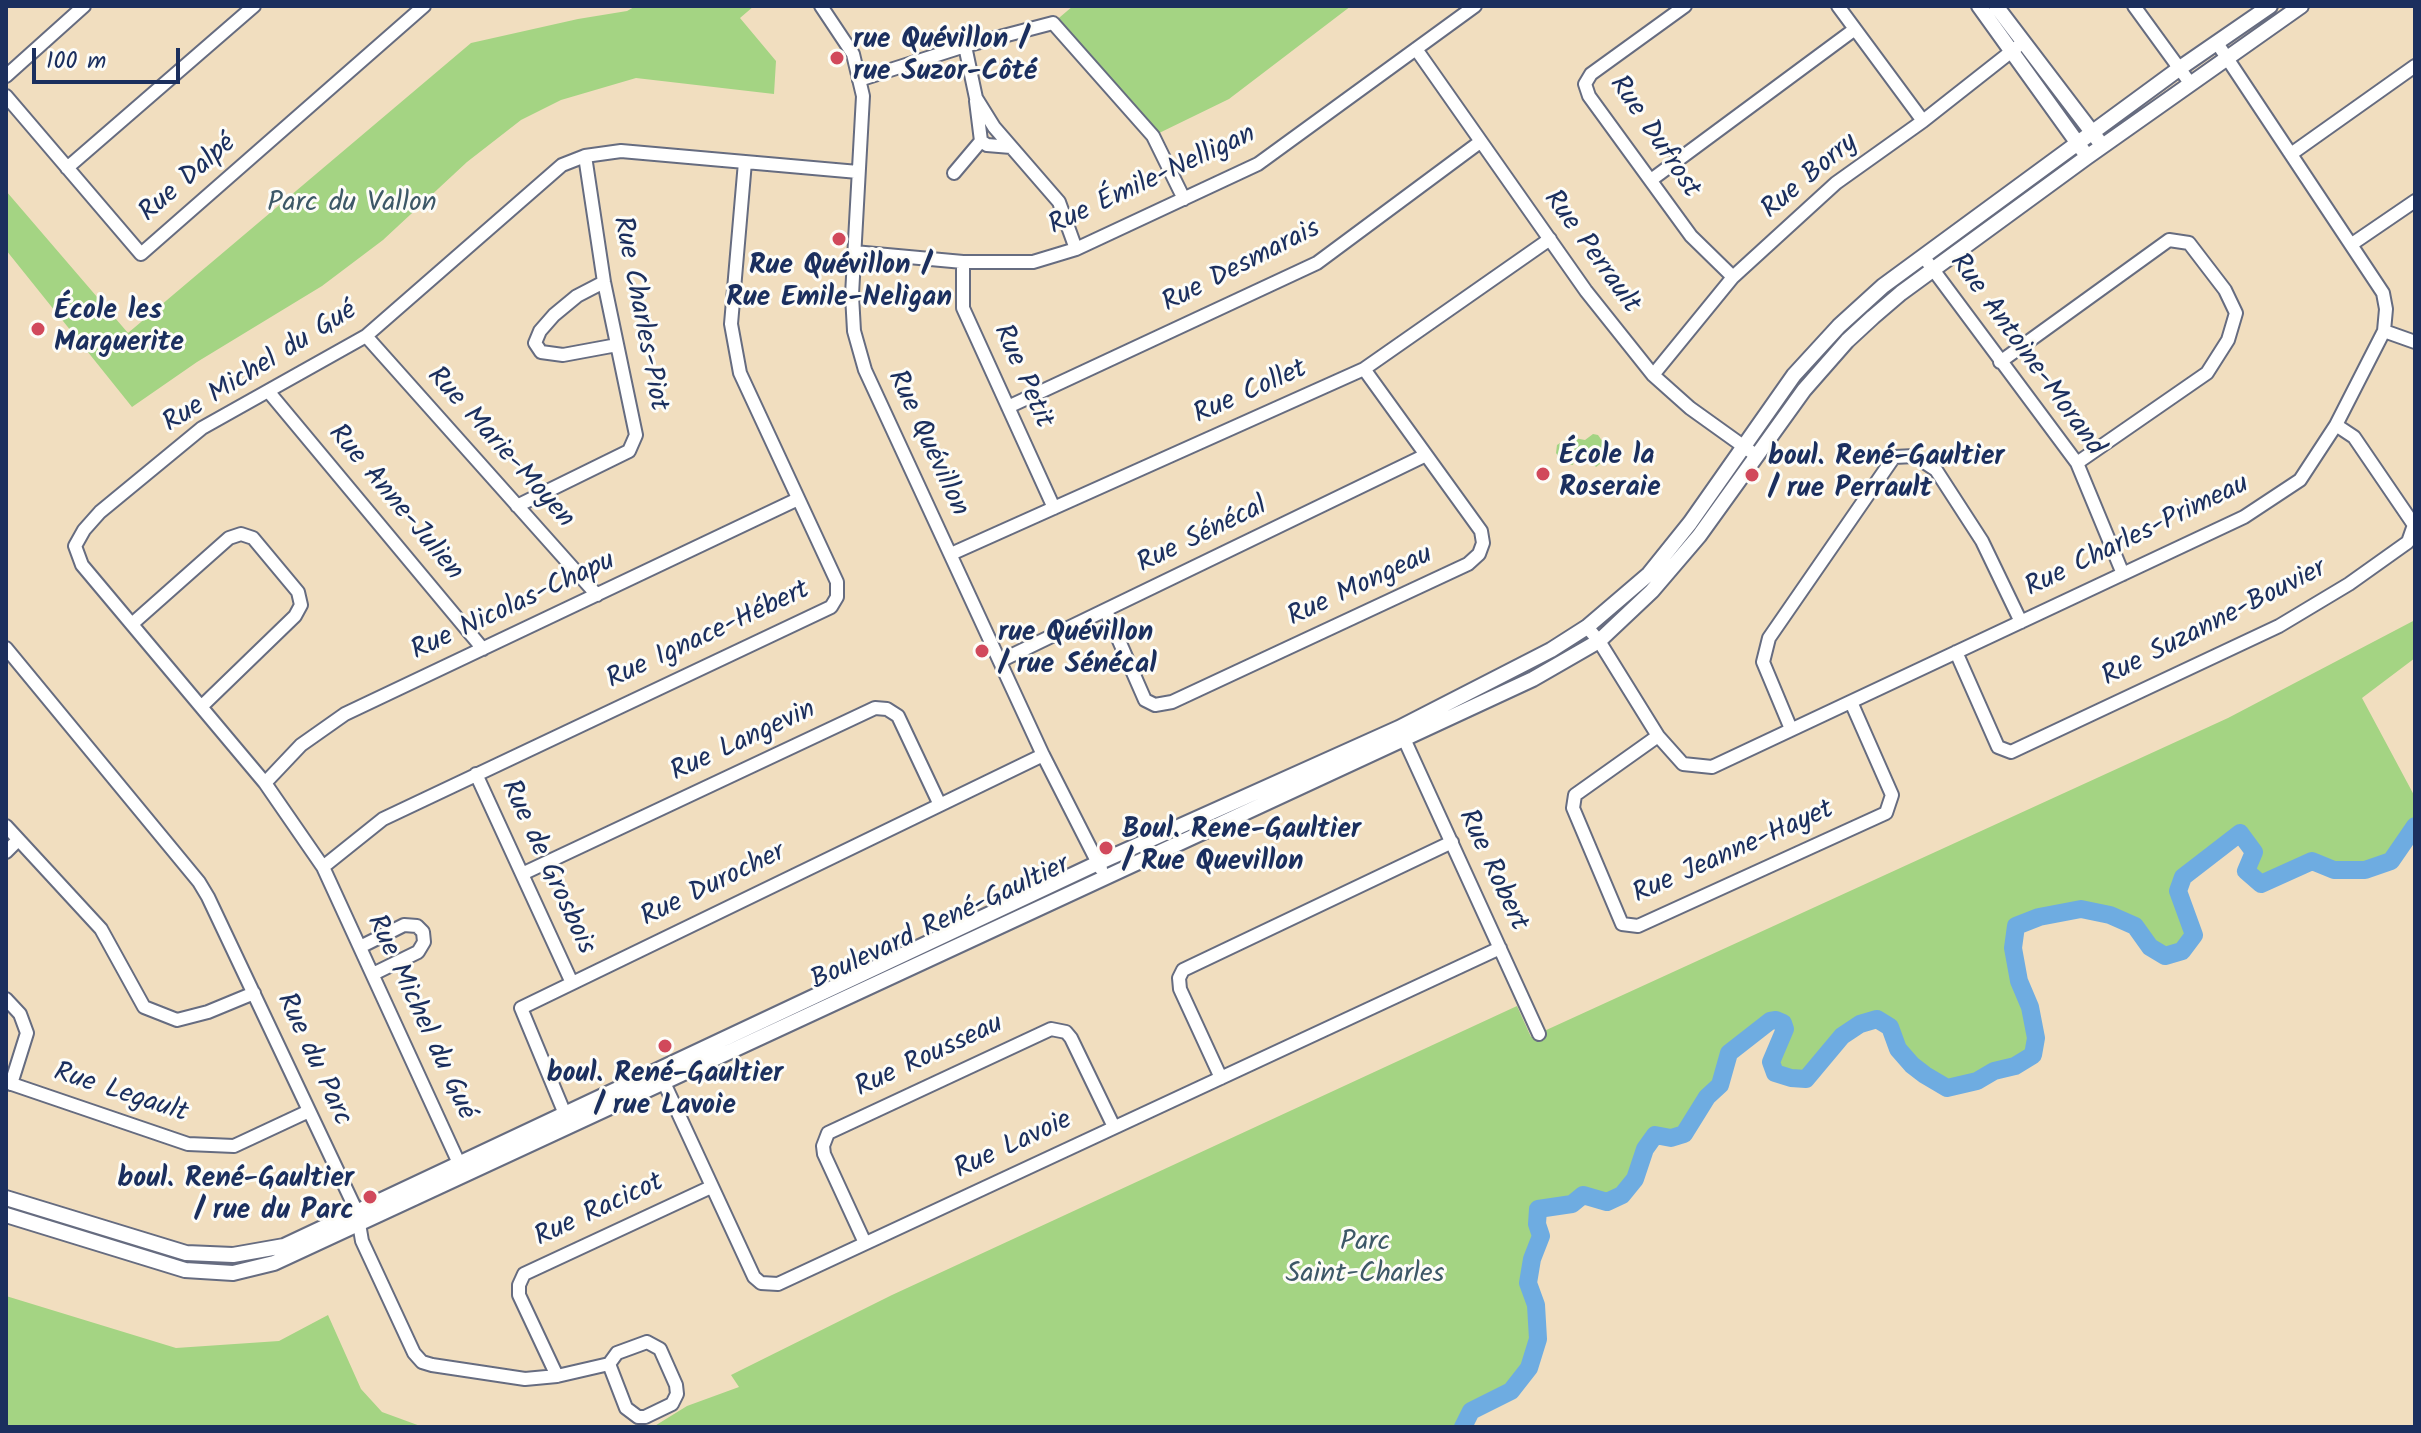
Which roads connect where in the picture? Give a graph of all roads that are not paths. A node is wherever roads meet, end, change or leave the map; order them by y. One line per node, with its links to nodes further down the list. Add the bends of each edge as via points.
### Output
1 (254, 6): 36 (street)
2 (424, 6): 36 (street, Rue Dalpé, via 141,254)
3 (821, 6): 22 (street, Rue Quévillon, via 853,54)
4 (1475, 6): 17 (street, Rue Émile-Nelligan)
5 (1685, 6): 39 (street, Rue Dufrost, via 1591,74 1585,84)
6 (1838, 6): 13 (street)
7 (1979, 6): 16 (street)
8 (1996, 6): 16 (street)
9 (2134, 6): 20 (street)
10 (2270, 6): 14 (street, Boulevard René-Gaultier)
11 (2301, 6): 18 (street, Boulevard René-Gaultier)
12 (76, 9): 21 (street)
13 (1855, 29): 26 (street); 39 (street)
14 (2217, 43): 18 (street, Rue Charles-Primeau); 20 (street, Boulevard René-Gaultier)
15 (965, 46): 22 (street); 25 (street); 40 (street, via 1053,23 1153,136)
16 (2017, 46): 26 (street, Rue Borry); 27 (street); 32 (street)
17 (1416, 49): 29 (street, Rue Perrault); 40 (street, Rue Émile-Nelligan, via 1258,164)
18 (2227, 57): 23 (street, Boulevard René-Gaultier); 33 (street, Rue Charles-Primeau)
19 (2415, 66): 33 (street)
20 (2180, 68): 23 (street); 27 (street, Boulevard René-Gaultier)
21 (6, 76)
22 (859, 80): 37 (street, Rue Quévillon, via 863,96)
23 (2190, 83): 30 (street, Boulevard René-Gaultier)
24 (6, 96): 36 (street, Rue Dalpé)
25 (976, 98): 28 (street); 31 (street)
26 (1923, 121): 49 (street, Rue Borry, via 1836,183)
27 (2093, 133): 30 (street); 32 (street, Boulevard René-Gaultier)
28 (981, 141): 31 (street); 38 (street)
29 (1480, 142): 42 (street, Rue Perrault); 59 (street, Rue Desmarais, via 1317,263)
30 (2103, 146): 32 (street, Boulevard René-Gaultier)
31 (1011, 147): 44 (street, via 1059,202)
32 (2083, 150): 46 (street, Boulevard René-Gaultier); 48 (street, Boulevard René-Gaultier)
33 (2291, 154): 43 (street, Rue Charles-Primeau)
34 (585, 156): 35 (street, Rue Michel du Gué, via 621,151); 50 (street, Rue Charles-Piot); 52 (street, Rue Michel du Gué, via 562,165)
35 (745, 162): 37 (street, Rue Michel du Gué); 65 (street, Rue Ignace-Hébert, via 731,324 740,373)
36 (67, 168)
37 (858, 172): 45 (street, Rue Quévillon)
38 (954, 173)
39 (1651, 180): 49 (street, Rue Dufrost, via 1691,236)
40 (1184, 199): 44 (street, Rue Émile-Nelligan)
41 (2415, 201): 43 (street)
42 (1550, 239): 56 (street, Rue Collet); 57 (street, Rue Perrault)
43 (2352, 244): 51 (street, Rue Charles-Primeau, via 2383,293)
44 (1076, 249): 47 (street, Rue Émile-Nelligan, via 1033,262)
45 (854, 252): 47 (street, Rue Émile-Nelligan); 68 (street, Rue Quévillon, via 854,331 865,370)
46 (1923, 256): 48 (street, Rue Antoine-Morand); 61 (street, Boulevard René-Gaultier, via 1839,326 1794,375)
47 (963, 262): 59 (street, Rue Petit, via 963,308)
48 (1933, 269): 55 (street, Rue Antoine-Morand); 63 (street, Boulevard René-Gaultier, via 1840,349)
49 (1733, 277): 57 (street, Rue Borry)
50 (604, 282): 54 (street, Rue Charles-Piot); 54 (street, via 554,315 535,343 541,352 563,355)
51 (2384, 331): 53 (street); 60 (street, Rue Charles-Primeau)
52 (366, 336): 58 (street, Rue Michel du Gué); 66 (street, Rue Marie-Moyen)
53 (2415, 342)
54 (617, 345): 66 (street, Rue Charles-Piot, via 635,420 632,448)
55 (2000, 362): 64 (street, Rue Antoine-Morand); 64 (street, via 2169,240 2189,243 2225,290 2236,313 2228,340 2207,373)
56 (1364, 369): 62 (street, Rue Mongeau); 67 (street, Rue Collet)
57 (1653, 375): 61 (street, Rue Perrault)
58 (268, 391): 73 (street, Rue Michel du Gué, via 202,428 84,530 75,546 82,565); 77 (street, Rue Anne-Julien)
59 (1008, 407): 67 (street, Rue Petit)
60 (2336, 425): 69 (street, Rue Charles-Primeau, via 2300,480 2244,517); 78 (street, Rue Suzanne-Bouvier, via 2354,437 2414,525 2408,542 2279,626 2011,752 1998,747)
61 (1743, 446): 63 (street, Rue Perrault); 74 (street, Boulevard René-Gaultier, via 1649,574)
62 (1426, 455): 71 (street, Rue Sénécal); 71 (street, Rue Mongeau, via 1481,531 1479,554 1468,564 1172,702 1155,705 1145,700)
63 (1757, 456): 75 (street, Boulevard René-Gaultier, via 1679,560)
64 (2077, 463): 69 (street, Rue Antoine-Morand)
65 (798, 499): 70 (street, Rue Nicolas-Chapu); 86 (street, Rue Ignace-Hébert, via 837,582 831,607)
66 (517, 506): 70 (street, Rue Marie-Moyen)
67 (1054, 508): 68 (street, Rue Collet)
68 (951, 554): 79 (street, Rue Quévillon)
69 (2123, 574): 72 (street, Rue Charles-Primeau)
70 (597, 595): 77 (street, Rue Nicolas-Chapu)
71 (1106, 611): 79 (street, Rue Sénécal)
72 (2021, 622): 78 (street, Rue Charles-Primeau); 82 (street, via 1982,541 1936,470 1915,456 1894,457 1769,638 1763,662)
73 (132, 624): 81 (street, Rue Michel du Gué); 81 (street, via 229,538 253,538 298,592 301,605)
74 (1587, 627): 75 (street, Rue Charles-Primeau); 83 (street, Boulevard René-Gaultier)
75 (1599, 641): 83 (street, Boulevard René-Gaultier, via 1533,679); 84 (street, Rue Charles-Primeau)
76 (6, 648): 101 (street, Rue du Parc, via 199,882)
77 (483, 649): 87 (street, Rue Nicolas-Chapu, via 345,714 301,745)
78 (1956, 652): 80 (street, Rue Charles-Primeau)
79 (1000, 661): 85 (street, Rue Quévillon)
80 (1851, 702): 82 (street, Rue Charles-Primeau); 84 (street, Rue Jeanne-Hayet, via 1892,795 1886,813 1638,926 1622,924 1573,808 1575,795)
81 (202, 706): 87 (street, Rue Michel du Gué)
82 (1791, 729): 84 (street, Rue Charles-Primeau, via 1712,767 1683,764)
83 (1401, 733): 91 (street, Rue Robert); 93 (street, Boulevard René-Gaultier); 96 (street, Boulevard René-Gaultier)
84 (1658, 736)
85 (1043, 755): 88 (street, Rue Durocher); 93 (street, Rue Quévillon)
86 (476, 774): 94 (street, Rue Ignace-Hébert, via 383,819); 95 (street, Rue de Grosbois)
87 (265, 783): 94 (street, Rue Michel du Gué)
88 (940, 805): 95 (street, Rue Langevin, via 898,716 875,708); 100 (street, Rue Durocher)
89 (6, 826): 90 (street)
90 (18, 840): 92 (street); 101 (street, via 101,929 144,1007 177,1020)
91 (1452, 842): 98 (street, Rue Robert); 105 (street, via 1183,970 1180,989)
92 (6, 852)
93 (1098, 863): 96 (street, Rue Quévillon); 104 (street, Boulevard René-Gaultier)
94 (323, 867): 97 (street, Rue Michel du Gué)
95 (522, 874): 100 (street, Rue de Grosbois)
96 (1104, 878): 104 (street, Boulevard René-Gaultier)
97 (360, 947): 99 (street, Rue Michel du Gué); 99 (street, via 410,924 423,932 418,952)
98 (1500, 948): 103 (street, Rue Robert); 105 (street, Rue Lavoie)
99 (373, 974): 110 (street, Rue Michel du Gué)
100 (572, 983): 108 (street, Rue Durocher, via 521,1008)
101 (254, 993): 107 (street, Rue du Parc)
102 (6, 999): 106 (street, via 20,1014 27,1033)
103 (1539, 1034)
104 (661, 1077): 108 (street, Boulevard René-Gaultier); 111 (street, Rue Lavoie)
105 (1221, 1078): 109 (street, Rue Lavoie)
106 (8, 1083): 107 (street, Rue Legault, via 188,1144 234,1146)
107 (309, 1111): 114 (street, Rue du Parc)
108 (567, 1119): 110 (street, Boulevard René-Gaultier)
109 (1114, 1127): 115 (street, Rue Lavoie); 115 (street, Rue Rousseau, via 1066,1032 1051,1029 1023,1041 828,1133 824,1154)
110 (462, 1170): 114 (street, Boulevard René-Gaultier)
111 (711, 1187): 115 (street, Rue Lavoie, via 761,1283 778,1284); 117 (street, Rue Racicot, via 524,1274 519,1295)
112 (6, 1198): 114 (street, Boulevard René-Gaultier, via 210,1256 284,1246)
113 (6, 1215): 114 (street, Boulevard René-Gaultier, via 209,1273 274,1263)
114 (358, 1217): 117 (street, Rue du Parc, via 362,1241 422,1362 525,1379)
115 (865, 1243)
116 (609, 1364): 116 (street, via 617,1353 640,1343 653,1344 676,1385 675,1399 645,1417 632,1414); 117 (street, Rue du Parc)
117 (557, 1376)

